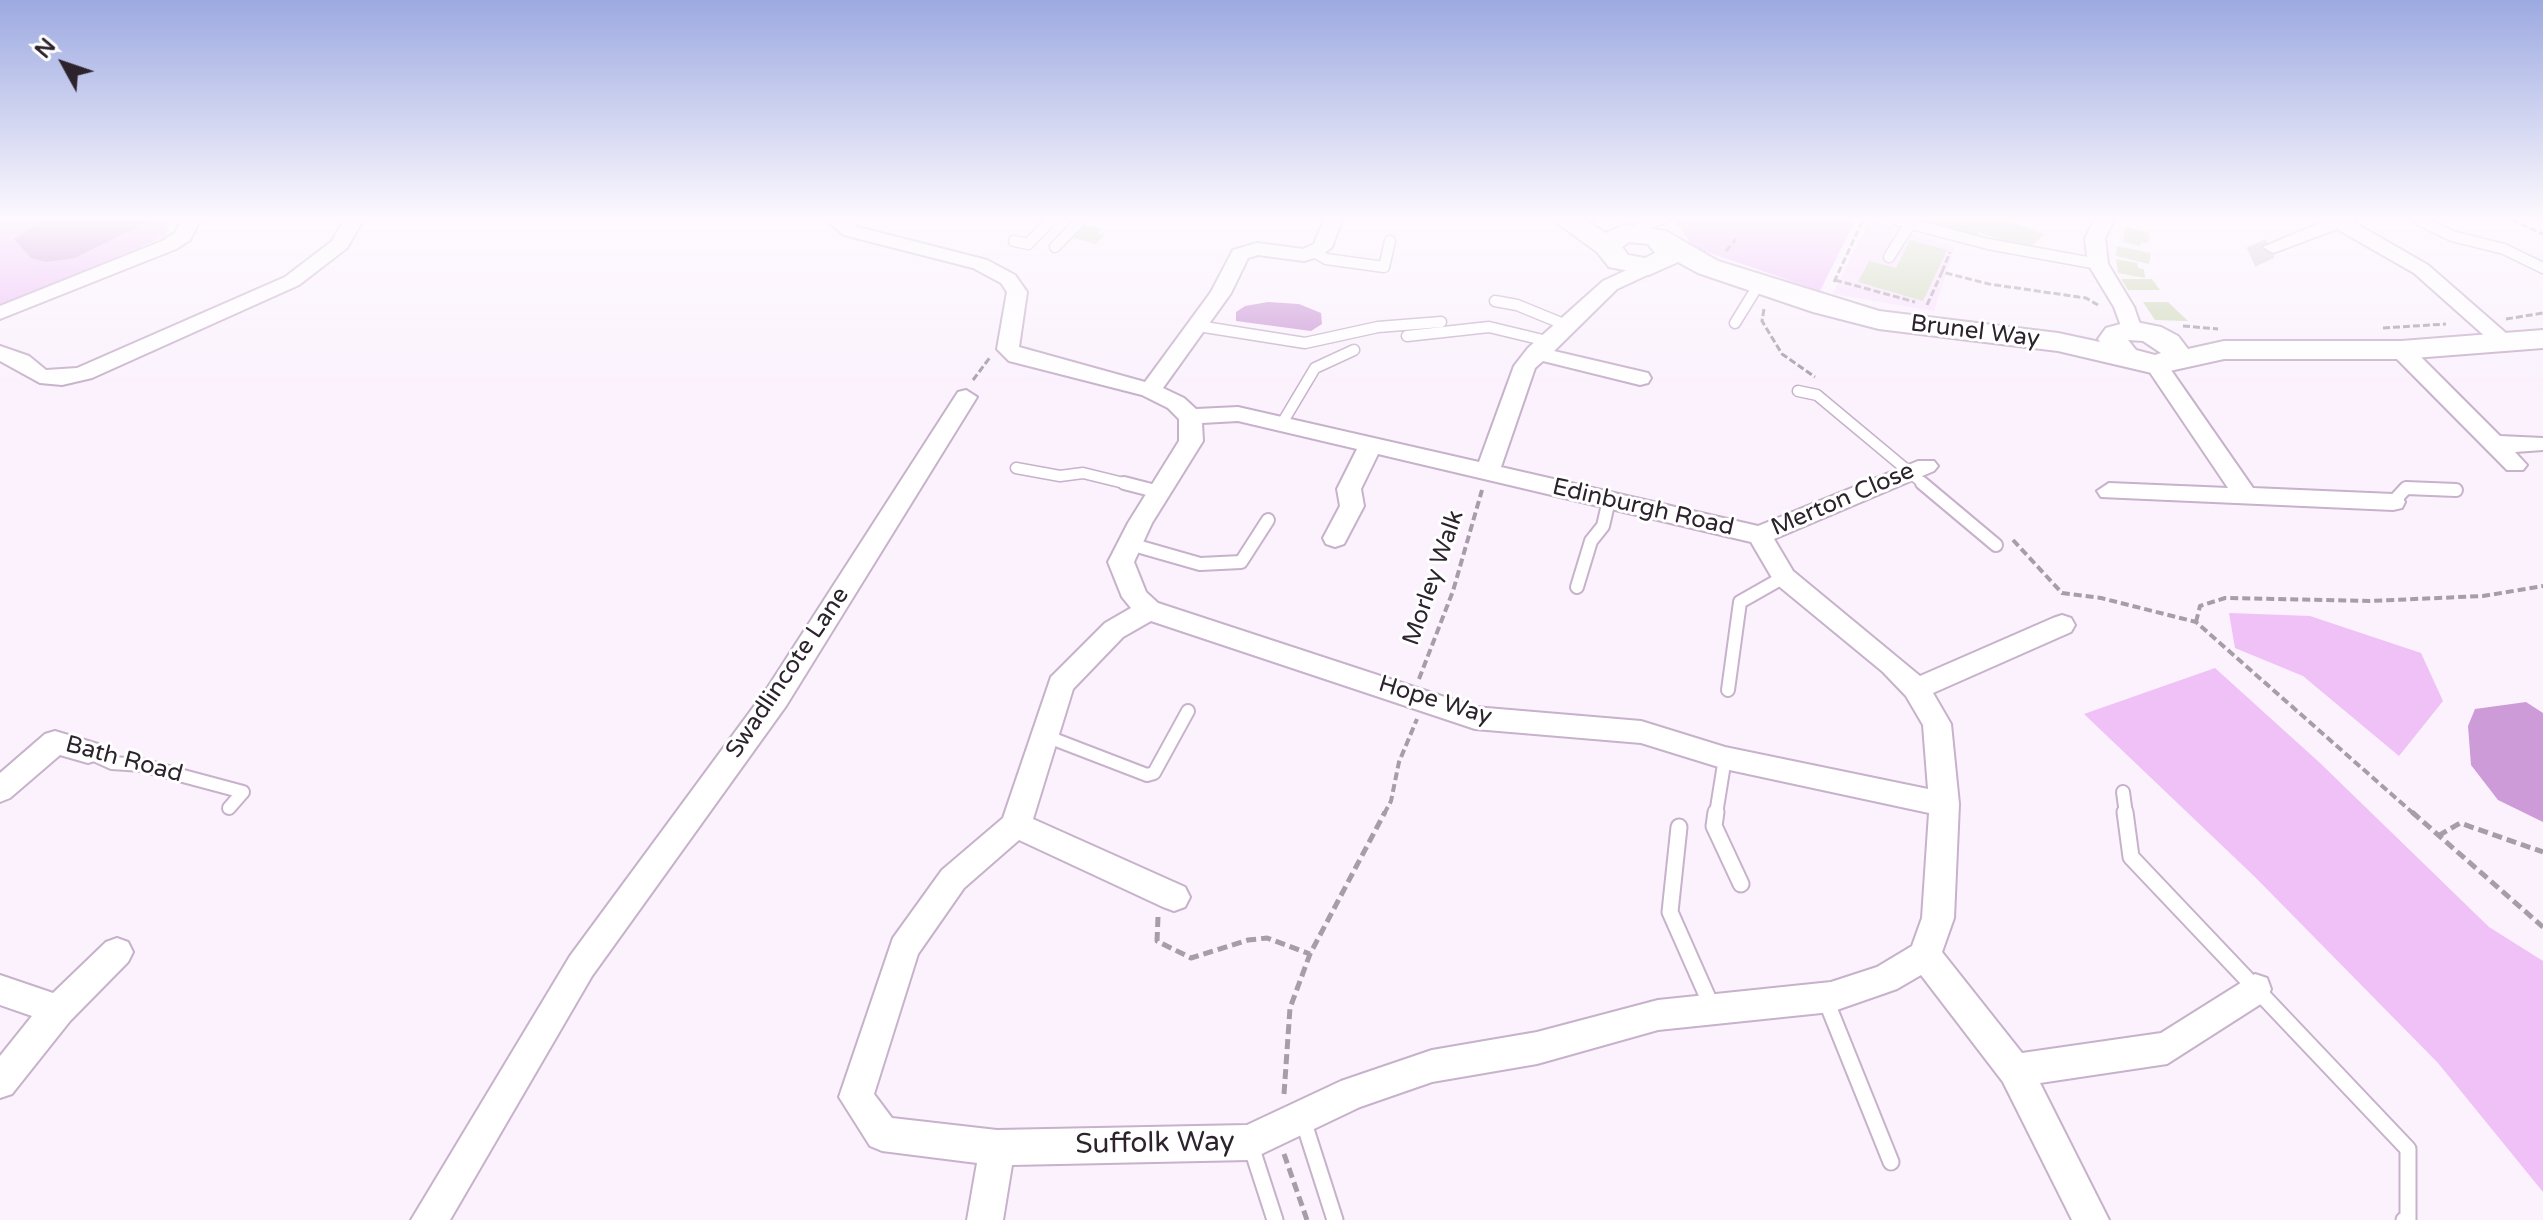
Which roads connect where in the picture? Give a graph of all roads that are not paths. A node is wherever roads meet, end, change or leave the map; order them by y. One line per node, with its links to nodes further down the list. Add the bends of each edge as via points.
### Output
1 (90, 277): 11 (street)
2 (297, 277): 24 (street, via 84,373 40,376)
3 (1004, 277): 27 (street, via 1017,292 1008,349 1031,363)
4 (1227, 277): 15 (street)
5 (1599, 277): 14 (street)
6 (1744, 277): 9 (street, Brunel Way)
7 (2103, 277): 16 (street)
8 (2430, 277): 17 (street)
9 (1759, 284): 13 (lane); 16 (street, Brunel Way, via 1829,293 1907,324 2058,342)
10 (1495, 301): 14 (lane)
11 (0, 313)
12 (1441, 322): 15 (lane, via 1378,327 1305,343)
13 (1735, 323)
14 (1566, 325): 21 (street)
15 (1198, 326): 27 (street)
16 (2125, 330): 22 (street, Brunel Way); 25 (street, via 2174,347 2176,353)
17 (2494, 332): 19 (street, Brunel Way); 20 (street, Brunel Way)
18 (1407, 336): 21 (lane, via 1489,327)
19 (2391, 339): 22 (street, Brunel Way); 32 (street)
20 (2543, 339)
21 (1542, 347): 26 (street); 38 (street, via 1525,366)
22 (2268, 348): 25 (street, Brunel Way, via 2224,350)
23 (1354, 350): 31 (lane, via 1315,368)
24 (0, 353)
25 (2164, 363): 42 (street)
26 (1640, 378)
27 (1150, 390): 30 (street)
28 (1798, 391): 37 (lane, via 1817,395)
29 (966, 397): 81 (street, Swadlincote Lane, via 776,698 581,966)
30 (1190, 417): 31 (street, Edinburgh Road, via 1238,414); 41 (street, via 1191,441)
31 (1281, 425): 34 (street, Edinburgh Road)
32 (2493, 444): 33 (street); 35 (street)
33 (2540, 444)
34 (1370, 446): 38 (street, Edinburgh Road); 47 (street, via 1349,489 1352,506)
35 (2515, 465)
36 (1016, 468): 41 (lane, via 1060,476 1083,473)
37 (1918, 469): 46 (street, Merton Close); 49 (lane)
38 (1488, 471): 43 (street, Edinburgh Road)
39 (2456, 490): 44 (lane, via 2406,488)
40 (2109, 491): 42 (street)
41 (1159, 492): 48 (street)
42 (2246, 496): 44 (street)
43 (1609, 500): 46 (street, Edinburgh Road); 51 (lane)
44 (2393, 502)
45 (1268, 520): 48 (lane, via 1241,562 1200,564)
46 (1760, 535): 50 (street, Edinburgh Road)
47 (1335, 538)
48 (1130, 544): 52 (street, via 1121,562 1135,597)
49 (1996, 545)
50 (1784, 577): 54 (street, Edinburgh Road); 55 (lane, via 1740,602)
51 (1577, 587)
52 (1149, 610): 57 (street, via 1114,630 1061,684); 59 (street, Hope Way, via 1475,718 1641,732)
53 (2062, 625): 54 (street)
54 (1916, 689): 62 (street, Edinburgh Road, via 1937,724)
55 (1728, 690)
56 (1188, 711): 57 (lane, via 1154,773 1147,775)
57 (1043, 735): 64 (street)
58 (88, 752): 60 (street, Bath Road, via 55,742); 63 (lane, Bath Road, via 112,763 142,765 243,792)
59 (1725, 758): 62 (street, Hope Way); 66 (lane, via 1714,826)
60 (0, 790)
61 (2123, 792): 70 (lane, via 2131,857)
62 (1944, 804): 69 (street, via 1938,918)
63 (229, 808)
64 (1016, 825): 67 (street); 79 (street, Suffolk Way, via 953,879 904,948 856,1097 882,1134)
65 (1679, 827): 74 (lane, via 1670,912)
66 (1741, 884)
67 (1167, 894)
68 (117, 952): 73 (street)
69 (1925, 955): 72 (street, Suffolk Way, via 1886,979); 75 (street)
70 (2255, 989): 75 (street, via 2167,1048); 86 (lane, via 2408,1149)
71 (0, 990): 73 (street)
72 (1825, 997): 74 (street, Suffolk Way); 80 (lane)
73 (58, 1010): 76 (street)
74 (1713, 1010): 77 (street, Suffolk Way, via 1658,1015 1537,1048 1432,1066 1353,1093)
75 (2015, 1070): 85 (street)
76 (0, 1082)
77 (1293, 1123): 78 (street, Suffolk Way); 84 (lane)
78 (1249, 1142): 79 (street, Suffolk Way); 83 (lane)
79 (997, 1148): 82 (street)
80 (1891, 1162)
81 (429, 1220)
82 (985, 1220)
83 (1275, 1220)
84 (1335, 1220)
85 (2091, 1220)
86 (2404, 1220)

